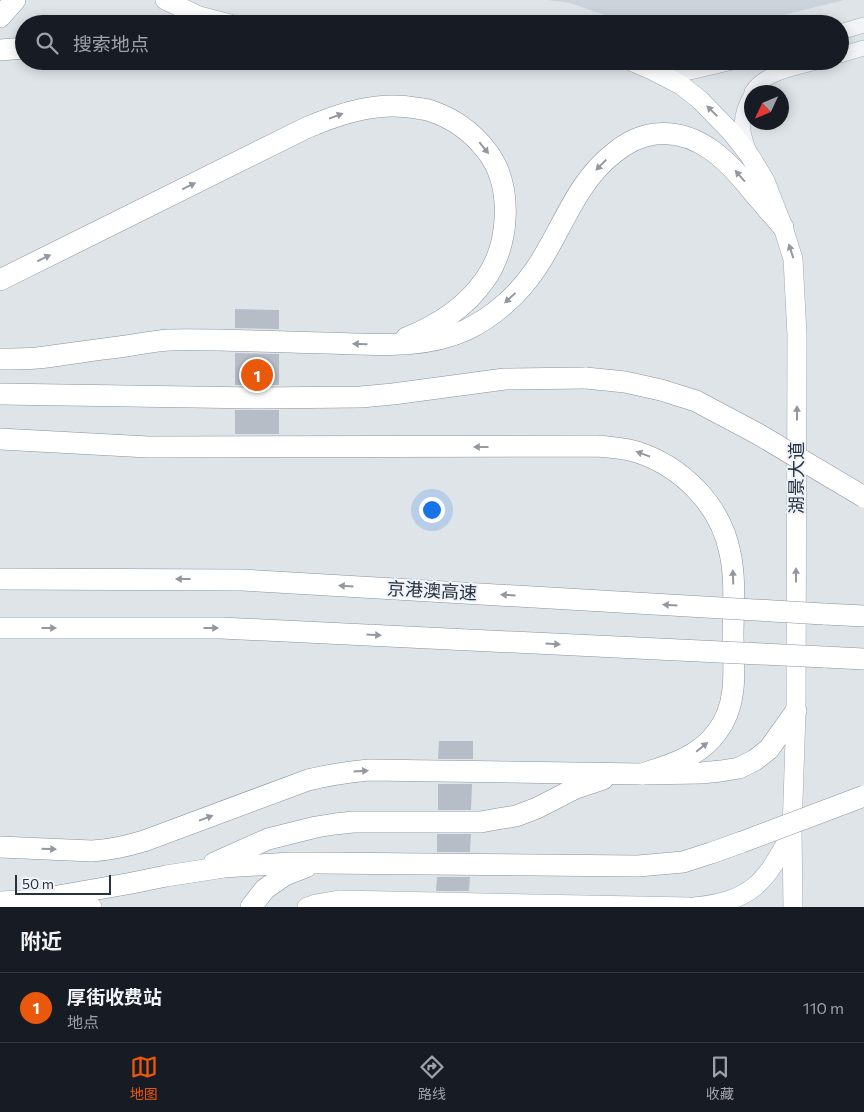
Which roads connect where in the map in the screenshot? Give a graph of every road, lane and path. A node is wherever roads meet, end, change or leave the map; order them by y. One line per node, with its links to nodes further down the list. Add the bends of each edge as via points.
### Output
1 (15, 0): 4 (highway)
2 (165, 0): 3 (main road)
3 (196, 15)
4 (0, 17)
5 (864, 26): 6 (street)
6 (849, 30)
7 (864, 48): 10 (street)
8 (15, 49): 9 (highway)
9 (0, 50)
10 (849, 52)
11 (650, 70): 17 (main road, 湖景大道, one-way to 11, via 700,100 681,85)
12 (662, 70): 13 (street)
13 (699, 70)
14 (790, 70): 15 (street, via 770,76)
15 (758, 85)
16 (744, 111): 17 (street, via 741,121)
17 (750, 156): 18 (main road, 湖景大道, via 765,181)
18 (783, 227): 20 (highway, one-way to 20, via 726,160 708,148 690,138 672,134 640,138 608,158 588,179 534,272 496,310 467,330 449,336 430,342); 29 (main road, 湖景大道, one-way to 18, via 797,335 793,259)
19 (0, 280): 20 (highway, one-way to 20, via 306,128 364,108 408,106 430,110 454,121 487,151 498,171 504,192 505,228 494,264 471,298 438,322)
20 (391, 344): 21 (highway, one-way to 21, via 166,340 36,358)
21 (0, 359)
22 (0, 394): 24 (highway, bridge, via 361,397 505,379 586,378 625,382 696,402 758,434)
23 (0, 439): 30 (highway, one-way to 23, via 673,764 692,756 707,744 727,715 734,676 733,574 724,534 716,515 690,482 656,459 623,449 596,446 148,447)
24 (864, 498)
25 (0, 579): 26 (highway, 京港澳高速, one-way to 25, bridge, via 242,580)
26 (864, 616)
27 (0, 628): 28 (highway, one-way to 28, bridge, via 221,628)
28 (864, 659)
29 (796, 712): 30 (highway, via 769,749 739,768 701,773); 32 (main road, 湖景大道)
30 (633, 774): 33 (highway, one-way to 30, via 92,851 125,846 308,780 347,772); 35 (highway, via 598,780 516,816 481,822 335,824 268,839)
31 (864, 796): 34 (highway, bridge, via 682,862 638,866)
32 (792, 831): 42 (main road, 湖景大道, via 760,883 732,900); 43 (main road)
33 (0, 847)
34 (316, 863): 35 (highway); 39 (highway, via 285,875 265,888)
35 (195, 871): 36 (highway)
36 (41, 899): 37 (main road); 38 (main road)
37 (0, 900)
38 (92, 907)
39 (251, 907)
40 (307, 907): 41 (main road, via 339,900)
41 (689, 907)
42 (694, 907)
43 (793, 907)

